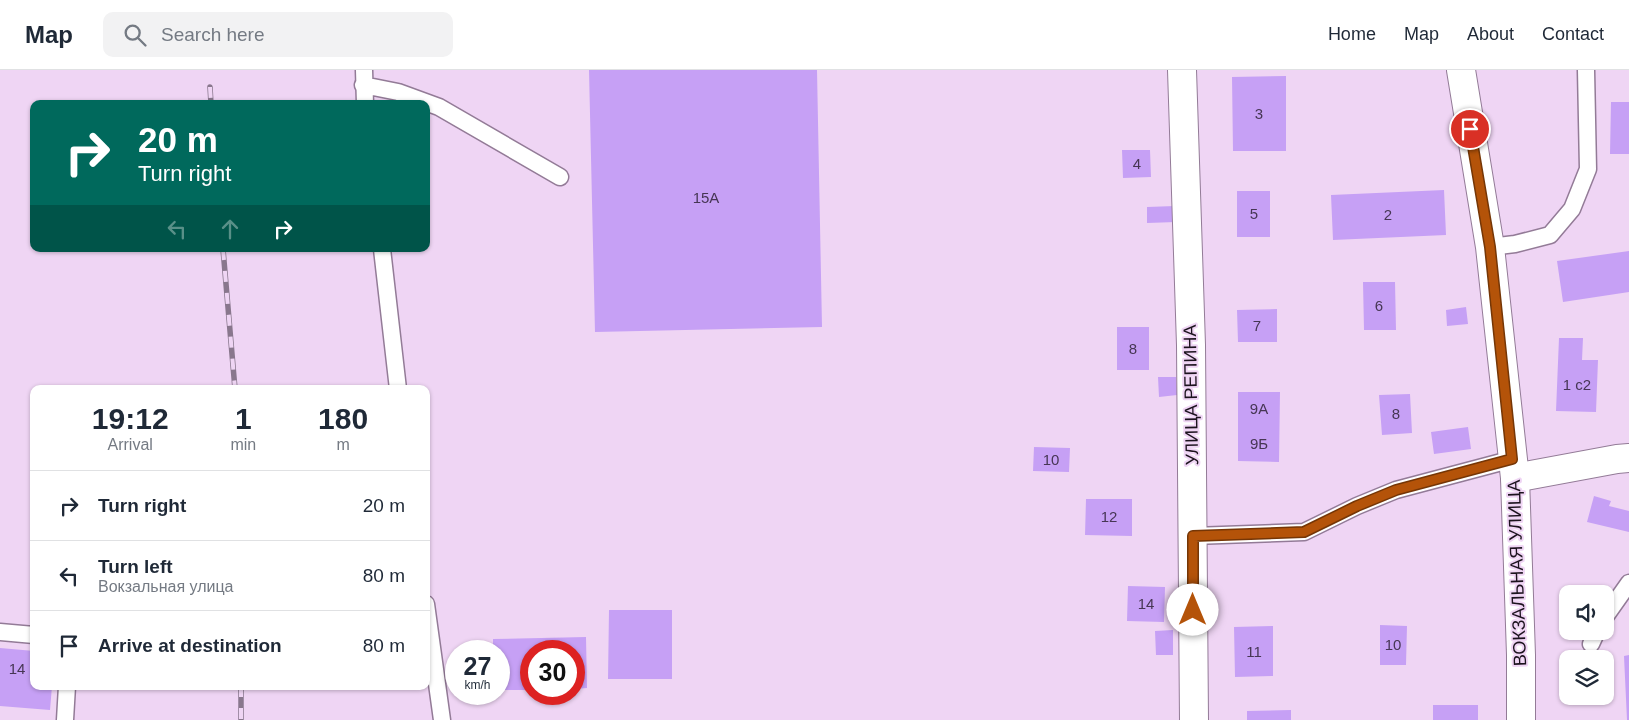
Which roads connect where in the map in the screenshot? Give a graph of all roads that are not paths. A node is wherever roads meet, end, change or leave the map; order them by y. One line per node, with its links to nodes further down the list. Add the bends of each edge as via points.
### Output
1 (1182, 70): 14 (street, УЛИЦА РЕПИНА, via 1191,345)
2 (1461, 70): 9 (street, ВОКЗАЛЬНАЯ УЛИЦА)
3 (1586, 70): 9 (lane, via 1588,169 1572,209 1550,235)
4 (363, 77): 5 (lane); 6 (lane)
5 (365, 100)
6 (420, 100)
7 (430, 104): 8 (lane)
8 (560, 177)
9 (1490, 247): 13 (street, ВОКЗАЛЬНАЯ УЛИЦА)
10 (382, 252): 11 (lane)
11 (398, 385)
12 (1629, 458): 13 (street)
13 (1514, 469): 14 (lane, via 1396,490 1304,532); 24 (street, ВОКЗАЛЬНАЯ УЛИЦА)
14 (1193, 536): 23 (street, УЛИЦА РЕПИНА)
15 (1629, 583): 16 (lane)
16 (1614, 604)
17 (0, 632): 19 (lane)
18 (430, 633): 22 (lane)
19 (30, 635)
20 (67, 690): 21 (lane)
21 (65, 720)
22 (442, 720)
23 (1194, 720)
24 (1521, 720)

